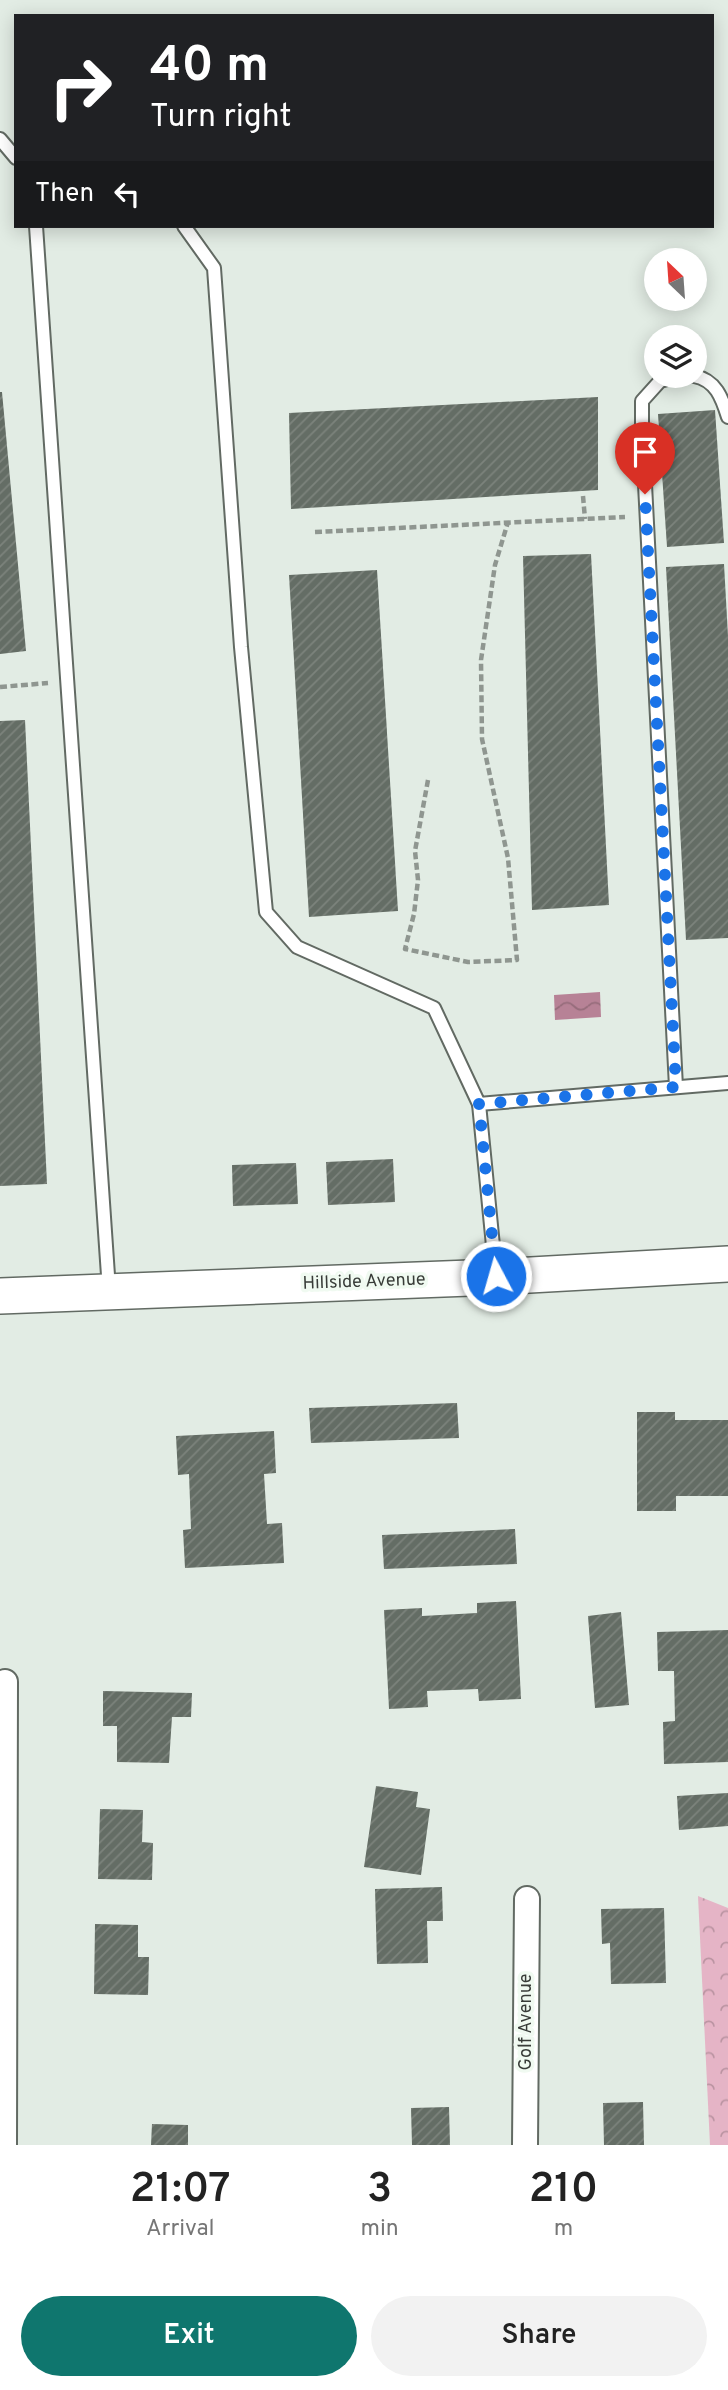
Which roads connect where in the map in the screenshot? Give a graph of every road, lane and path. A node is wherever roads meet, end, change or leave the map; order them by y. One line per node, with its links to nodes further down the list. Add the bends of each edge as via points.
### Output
1 (0, 139): 2 (lane)
2 (14, 156)
3 (36, 228): 13 (lane)
4 (185, 228): 18 (lane, via 214,268 241,647 266,912 297,947 434,1008)
5 (707, 379): 7 (lane, via 721,394)
6 (654, 388): 9 (lane, via 642,401)
7 (728, 417)
8 (583, 496): 10 (path)
9 (647, 516): 10 (path); 17 (lane)
10 (585, 519): 11 (path)
11 (508, 522): 12 (path); 15 (path, via 495,565 481,660 482,738 508,858 516,960 468,962 405,949 414,914 415,851)
12 (315, 532)
13 (67, 681): 14 (path); 21 (lane)
14 (0, 687)
15 (428, 780)
16 (728, 1083): 17 (lane)
17 (676, 1087): 18 (lane)
18 (479, 1104): 20 (lane)
19 (728, 1264): 20 (street, Hillside Avenue)
20 (496, 1276): 21 (street, Hillside Avenue)
21 (109, 1292): 22 (street, Hillside Avenue)
22 (0, 1296)
23 (5, 1682): 25 (street)
24 (527, 1899): 26 (street, Golf Avenue)
25 (4, 2145)
26 (525, 2145)

